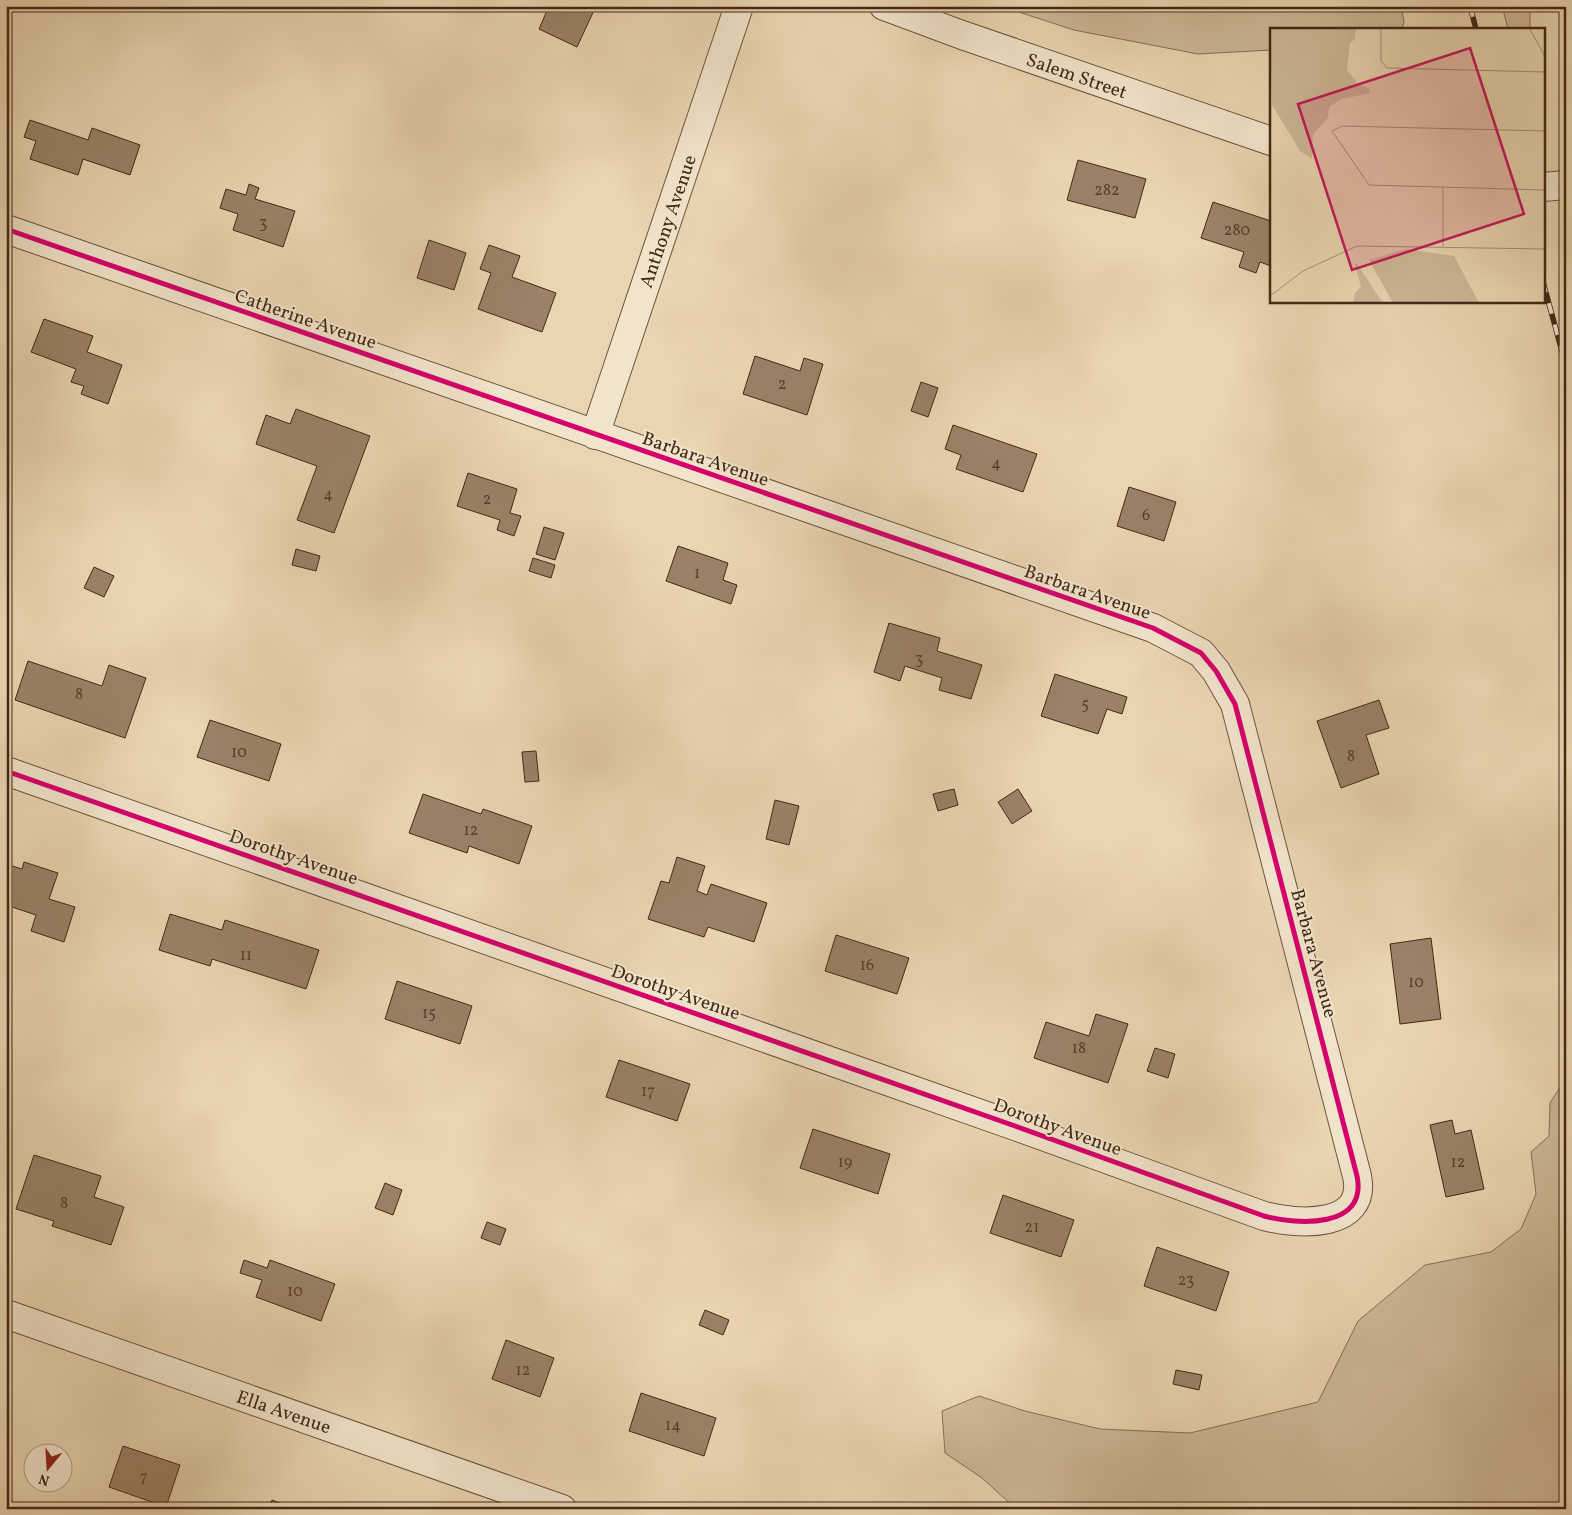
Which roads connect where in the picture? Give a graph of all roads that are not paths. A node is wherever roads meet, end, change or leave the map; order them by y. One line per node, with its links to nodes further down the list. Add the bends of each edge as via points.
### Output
1 (739, 6): 7 (street, Anthony Avenue)
2 (884, 6): 3 (street, Salem Street)
3 (1270, 141)
4 (1566, 185): 5 (street)
5 (1544, 187)
6 (6, 229): 7 (street, Catherine Avenue)
7 (595, 435): 9 (street, Barbara Avenue, via 1153,628 1201,654 1216,671 1235,704 1357,1176 1356,1200 1348,1211)
8 (6, 771): 9 (street, Dorothy Avenue, via 1264,1216 1298,1222)
9 (1338, 1216)
10 (6, 1314): 11 (street, Ella Avenue)
11 (562, 1509)

